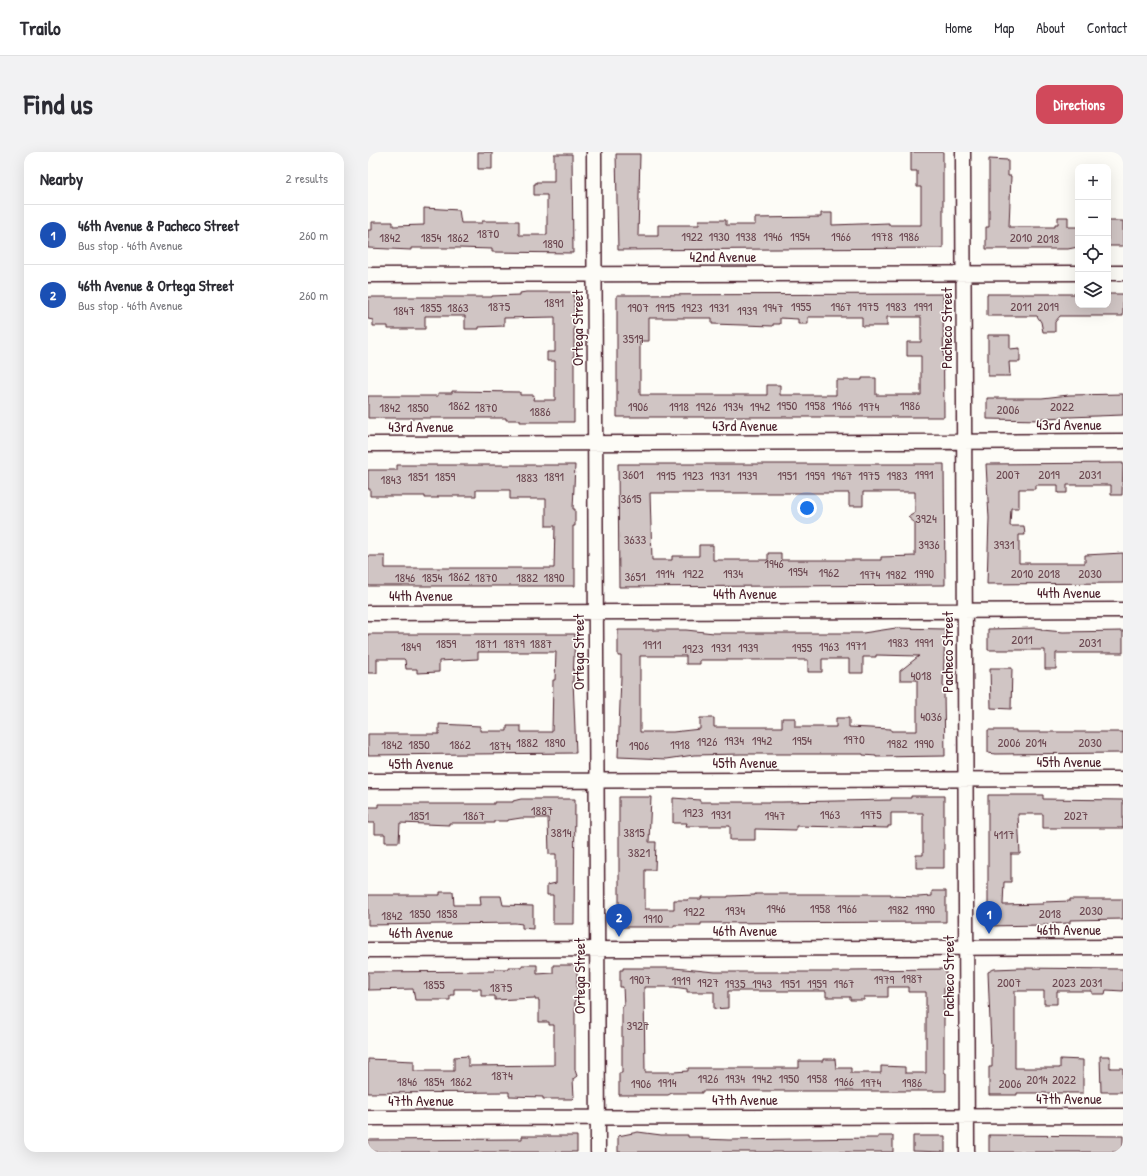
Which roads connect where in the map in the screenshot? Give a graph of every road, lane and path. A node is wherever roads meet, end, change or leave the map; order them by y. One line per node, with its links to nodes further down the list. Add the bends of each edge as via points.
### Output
1 (594, 152): 7 (street, Ortega Street)
2 (963, 152): 3 (street, Pacheco Street)
3 (964, 273): 4 (street, 42nd Avenue); 7 (street, 42nd Avenue); 10 (street, Pacheco Street)
4 (1075, 273)
5 (1111, 273): 6 (street)
6 (1123, 273)
7 (595, 274): 8 (street, 42nd Avenue); 11 (street, Ortega Street)
8 (368, 275)
9 (1123, 441): 10 (street, 43rd Avenue)
10 (964, 442): 11 (street, 43rd Avenue); 14 (street, Pacheco Street)
11 (595, 443): 12 (street, 43rd Avenue); 15 (street, Ortega Street)
12 (368, 444)
13 (1123, 610): 14 (street, 44th Avenue)
14 (965, 611): 15 (street, 44th Avenue); 17 (street, Pacheco Street)
15 (596, 612): 16 (street, 44th Avenue); 19 (street, Ortega Street)
16 (368, 613)
17 (965, 779): 18 (street, 45th Avenue); 19 (street, 45th Avenue); 22 (street, Pacheco Street)
18 (1123, 779)
19 (596, 780): 20 (street, 45th Avenue); 23 (street, Ortega Street)
20 (368, 781)
21 (1123, 947): 22 (street, 46th Avenue)
22 (966, 948): 23 (street, 46th Avenue); 25 (street, Pacheco Street)
23 (597, 949): 24 (street, 46th Avenue); 28 (street, Ortega Street)
24 (368, 950)
25 (966, 1116): 26 (street, 47th Avenue); 28 (street, 47th Avenue); 30 (street, Pacheco Street)
26 (1123, 1116)
27 (368, 1118): 28 (street, 47th Avenue)
28 (598, 1118): 29 (street, Ortega Street)
29 (598, 1152)
30 (967, 1152)

